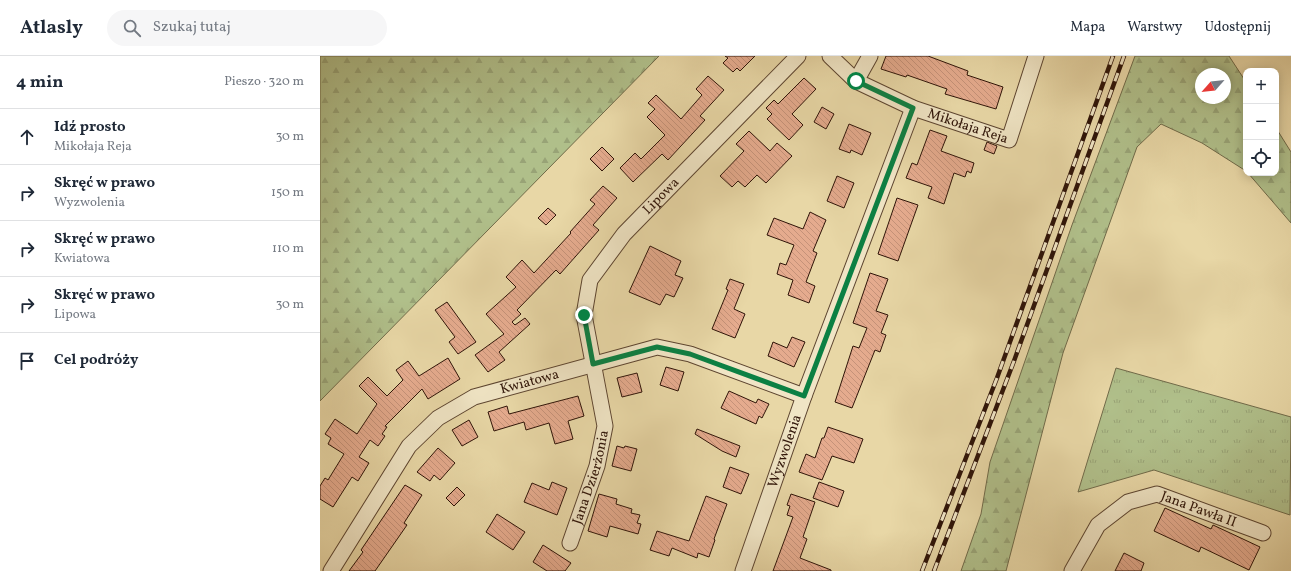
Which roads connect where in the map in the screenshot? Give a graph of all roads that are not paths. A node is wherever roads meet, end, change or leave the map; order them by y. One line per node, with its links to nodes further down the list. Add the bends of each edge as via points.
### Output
1 (798, 56): 7 (street, Lipowa, via 624,234 590,280 584,315)
2 (830, 56): 5 (street, Mikołaja Reja)
3 (870, 56): 5 (street)
4 (1036, 56): 6 (street, Mikołaja Reja, via 1009,140)
5 (856, 81): 6 (street, Mikołaja Reja)
6 (913, 108): 8 (street, Wyzwolenia)
7 (593, 364): 8 (street, Kwiatowa, via 657,347 690,354); 10 (street, Jana Dzierżonia, via 605,426 597,466); 11 (street, Kwiatowa, via 474,397 438,418 409,446)
8 (804, 396): 12 (street, Wyzwolenia)
9 (1263, 534): 13 (street, Jana Pawła II, via 1157,494 1128,502 1098,524)
10 (570, 543)
11 (331, 571)
12 (743, 571)
13 (1072, 571)

